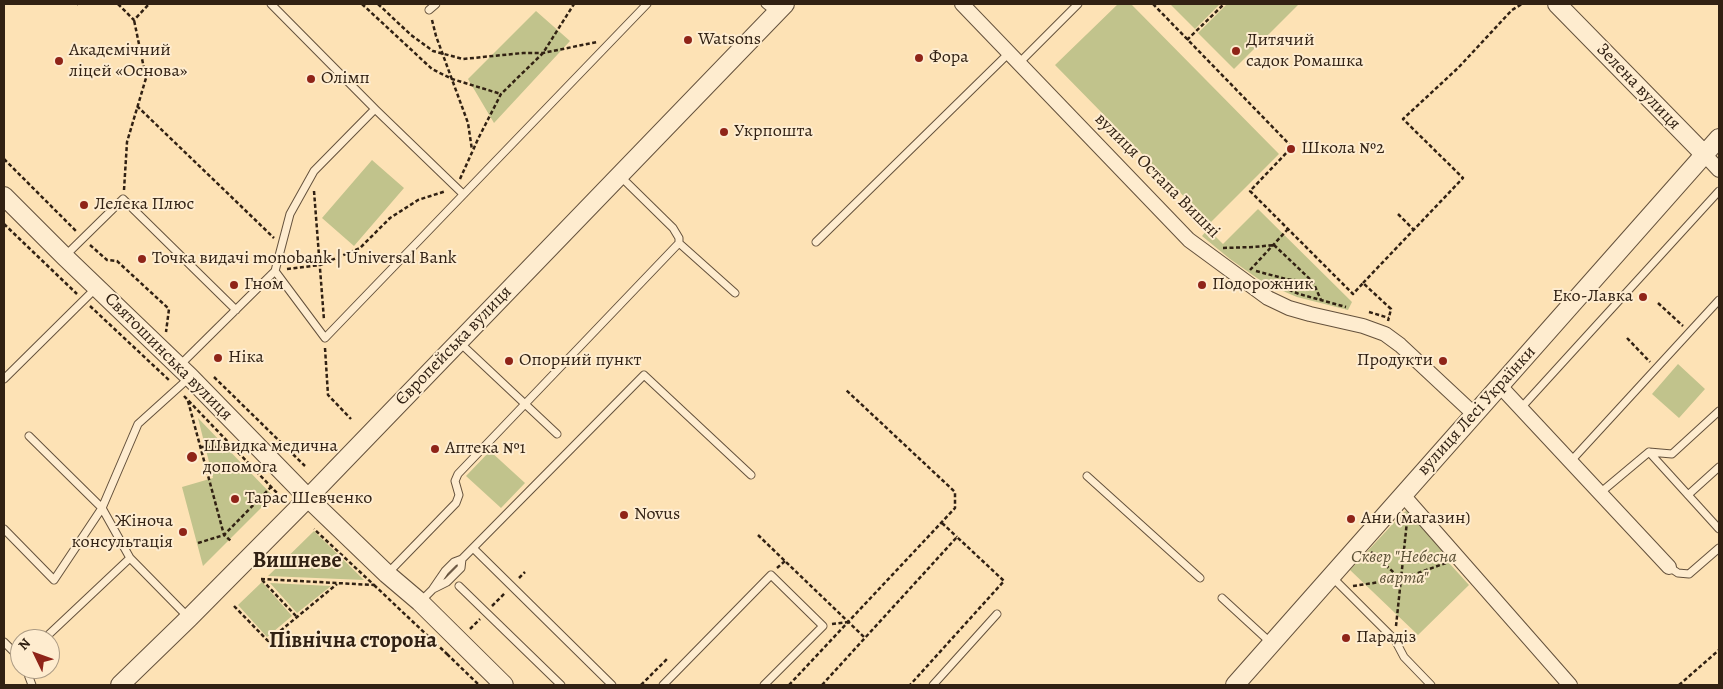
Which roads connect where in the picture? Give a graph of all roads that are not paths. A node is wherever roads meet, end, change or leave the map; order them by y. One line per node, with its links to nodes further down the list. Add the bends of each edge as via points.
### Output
1 (271, 4): 10 (lane)
2 (436, 4): 8 (lane)
3 (647, 4): 16 (lane)
4 (962, 4): 9 (street, вулиця Остапа Вишні)
5 (1078, 4): 9 (lane)
6 (1557, 4): 12 (street, Зелена вулиця)
7 (775, 7): 14 (street, Європейська вулиця)
8 (429, 10)
9 (1015, 57): 18 (lane); 33 (street, вулиця Остапа Вишні, via 1189,240 1268,298 1289,308 1385,334)
10 (375, 108): 16 (lane); 21 (lane, via 314,171 290,214)
11 (1719, 138): 12 (street, вулиця Лесі Українки)
12 (1704, 154): 13 (street, Зелена вулиця); 29 (street, вулиця Лесі Українки)
13 (1719, 170)
14 (619, 175): 19 (lane, via 673,228); 26 (street, Європейська вулиця)
15 (1719, 191): 31 (lane)
16 (463, 194): 21 (lane, via 325,338)
17 (4, 196): 20 (street, Святошинська вулиця)
18 (816, 242)
19 (679, 243): 23 (lane); 30 (lane)
20 (65, 257): 22 (street, Святошинська вулиця); 25 (lane, via 123,199)
21 (275, 271): 25 (lane)
22 (98, 287): 27 (street, Святошинська вулиця); 28 (lane)
23 (735, 293)
24 (1719, 300): 37 (lane)
25 (236, 310): 27 (lane)
26 (458, 342): 30 (lane); 43 (street, Європейська вулиця)
27 (182, 377): 43 (street, Святошинська вулиця); 45 (lane, via 138,424)
28 (4, 379)
29 (1500, 386): 31 (street); 33 (street, вулиця Лесі Українки)
30 (524, 404): 34 (lane); 53 (lane, via 456,477 459,495 456,503)
31 (1520, 408): 37 (street)
32 (1719, 411): 36 (lane, via 1672,454)
33 (1475, 415): 44 (street, вулиця Лесі Українки)
34 (557, 434)
35 (29, 436): 45 (lane)
36 (1649, 452): 41 (lane); 42 (lane)
37 (1571, 461): 41 (street)
38 (1719, 467): 42 (lane)
39 (750, 475): 48 (lane, via 644,375)
40 (1087, 476): 52 (lane)
41 (1600, 493): 51 (street)
42 (1688, 495): 47 (lane)
43 (308, 498): 53 (street, Святошинська вулиця); 59 (street, Європейська вулиця)
44 (1406, 499): 54 (street, вулиця Лесі Українки, via 1361,542); 71 (street)
45 (102, 508): 46 (lane, via 54,580); 50 (lane)
46 (4, 529)
47 (1719, 529)
48 (473, 548): 56 (lane, via 445,571); 66 (lane)
49 (1719, 548): 51 (lane, via 1689,574 1678,573)
50 (130, 558): 59 (lane); 60 (lane)
51 (1669, 567)
52 (1200, 578)
53 (381, 580): 56 (street, Святошинська вулиця)
54 (1337, 582): 61 (street, вулиця Лесі Українки); 62 (lane, via 1394,640)
55 (459, 586): 65 (lane)
56 (426, 596): 64 (street, Святошинська вулиця)
57 (1222, 598): 61 (lane)
58 (997, 614): 69 (lane)
59 (189, 618): 63 (street, Європейська вулиця)
60 (55, 629)
61 (1272, 643): 70 (street, вулиця Лесі Українки)
62 (1428, 684)
63 (120, 685)
64 (504, 685)
65 (562, 685)
66 (612, 685)
67 (664, 685): 68 (lane, via 771,575 823,626)
68 (764, 685)
69 (933, 685)
70 (1235, 685)
71 (1570, 685)

